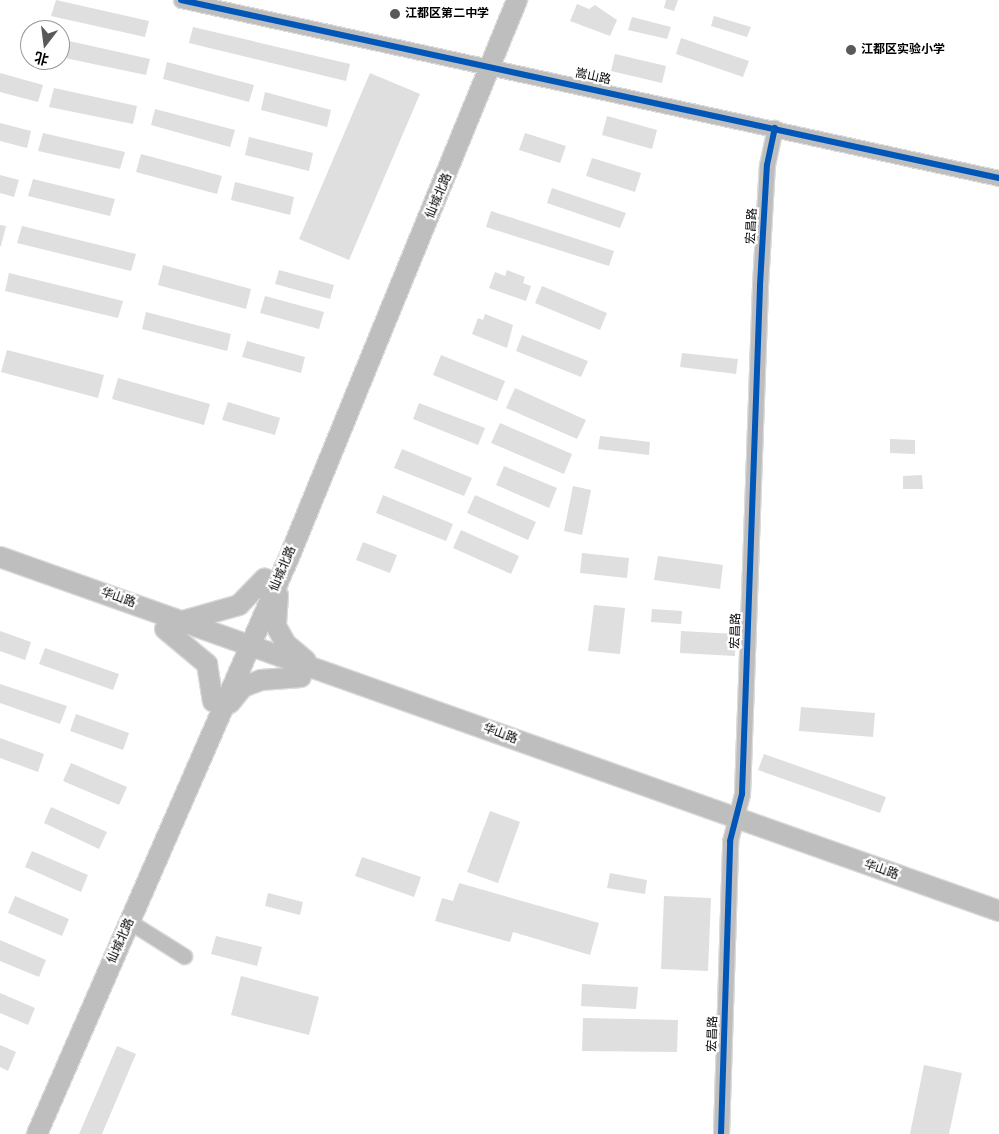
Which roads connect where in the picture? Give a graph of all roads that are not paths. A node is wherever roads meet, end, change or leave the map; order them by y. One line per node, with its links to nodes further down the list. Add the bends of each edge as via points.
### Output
1 (181, 0): 4 (street, 嵩山路)
2 (504, 0): 4 (main road, 仙城北路)
3 (517, 0): 4 (main road, 仙城北路)
4 (486, 65): 5 (street, 嵩山路); 7 (main road, 仙城北路); 10 (main road, 仙城北路)
5 (775, 128): 6 (street, 嵩山路); 15 (street, 宏昌路, via 767,165 742,794)
6 (999, 178)
7 (290, 555): 12 (main road, 仙城北路); 13 (main road, via 275,608 276,626)
8 (0, 557): 11 (main road, 华山路)
9 (0, 571): 11 (main road)
10 (265, 578): 11 (main road, via 239,605); 12 (main road, 仙城北路)
11 (174, 625): 12 (main road); 14 (main road, via 207,664)
12 (242, 649): 13 (main road); 14 (main road, 仙城北路)
13 (307, 672): 14 (main road, via 242,687); 15 (main road)
14 (217, 708): 17 (main road, 仙城北路); 20 (main road, 仙城北路)
15 (735, 824): 16 (main road, 华山路); 18 (main road); 22 (street, 宏昌路)
16 (999, 911)
17 (130, 922): 19 (street); 21 (main road, 仙城北路)
18 (999, 924)
19 (184, 956)
20 (27, 1134)
21 (37, 1134)
22 (721, 1134)

